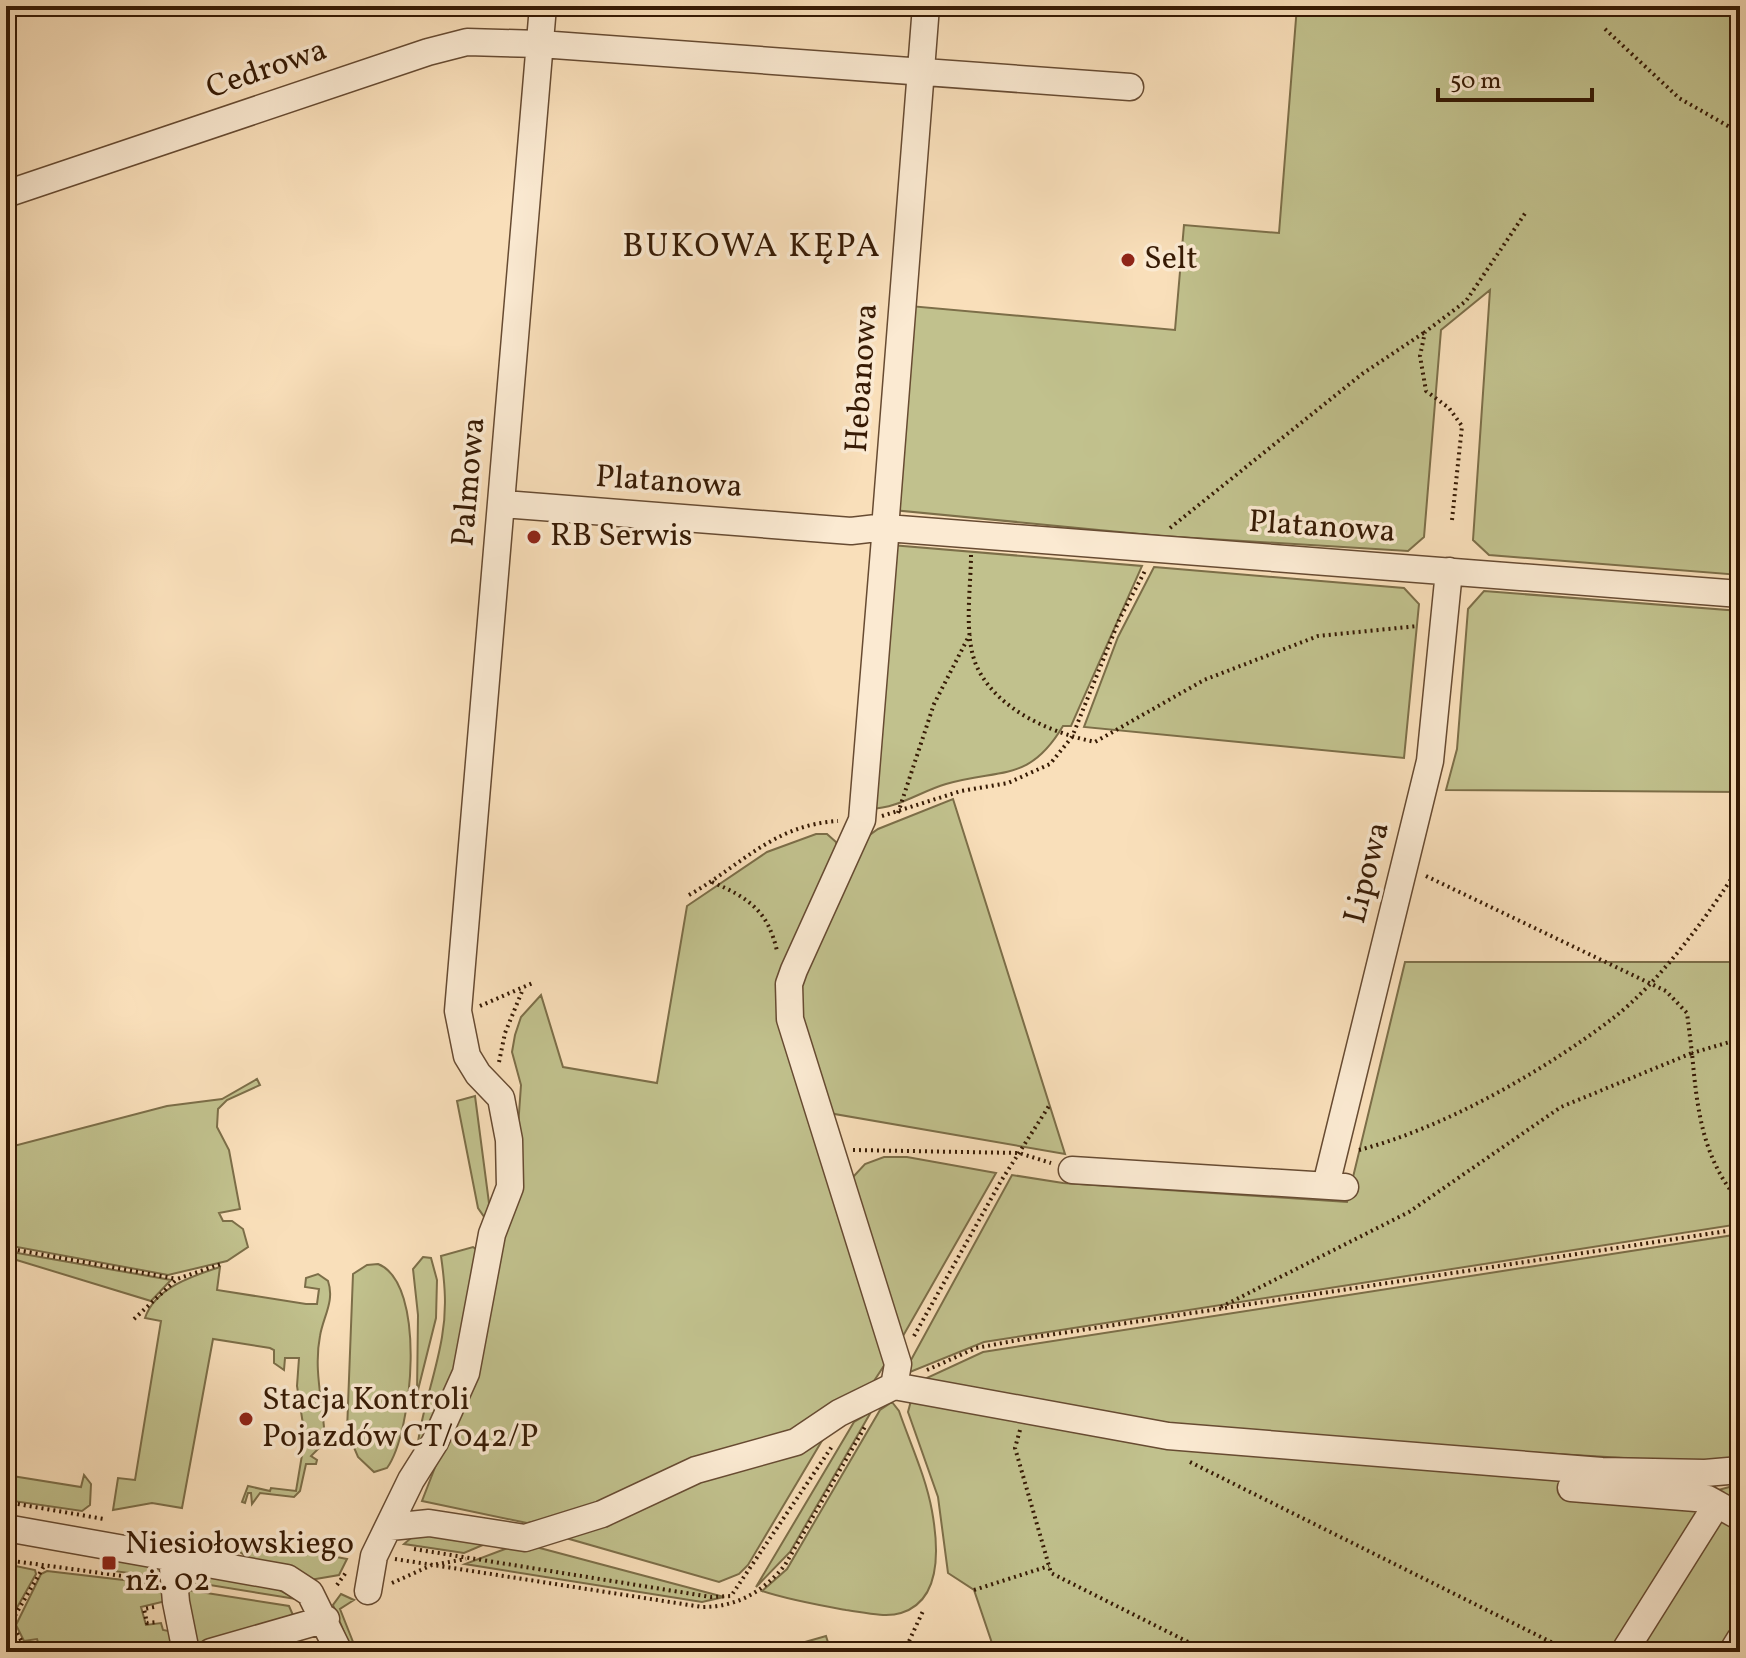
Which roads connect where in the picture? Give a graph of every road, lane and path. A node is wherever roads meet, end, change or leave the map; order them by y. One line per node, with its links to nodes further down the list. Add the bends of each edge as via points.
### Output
1 (543, 6): 4 (street, Palmowa)
2 (926, 6): 5 (street, Hebanowa)
3 (1605, 29): 7 (path, via 1679,98)
4 (540, 44): 5 (street, Cedrowa); 8 (street, Cedrowa, via 467,42 428,52); 11 (street, Palmowa)
5 (921, 70): 6 (street, Cedrowa); 13 (street, Hebanowa)
6 (1130, 87)
7 (1740, 133)
8 (6, 194)
9 (1526, 212): 10 (path, via 1466,301)
10 (1425, 332): 12 (path, via 1420,356 1426,391 1462,426); 15 (path, via 1362,374 1177,521)
11 (503, 504): 13 (street, Platanowa, via 851,531); 31 (street, Palmowa)
12 (1452, 520)
13 (887, 528): 14 (street, Platanowa); 22 (street, Hebanowa)
14 (971, 534): 15 (street, Platanowa); 19 (path)
15 (1156, 549): 16 (street, Platanowa); 20 (path, via 1120,618)
16 (1449, 571): 17 (street, Platanowa); 39 (street, Lipowa, via 1430,761 1336,1186)
17 (1740, 594)
18 (1418, 626): 20 (path, via 1318,636 1204,680 1095,742)
19 (971, 632): 20 (path, via 977,666 998,695 1028,718); 21 (path, via 934,704)
20 (1072, 737): 21 (path, via 1050,764 1026,777 961,791)
21 (898, 813): 22 (path)
22 (862, 820): 25 (path, via 817,822 782,834 748,852); 36 (street, Hebanowa, via 789,984 790,1019)
23 (1740, 865): 29 (path, via 1716,904)
24 (1426, 876): 29 (path)
25 (712, 882): 26 (path); 27 (path, via 761,911 772,927)
26 (689, 895)
27 (778, 957)
28 (535, 982): 30 (path)
29 (1649, 982): 33 (path, via 1687,1013); 37 (path, via 1613,1018 1542,1065 1444,1119)
30 (523, 989): 31 (path); 34 (path, via 501,1045)
31 (458, 1011): 34 (street, Palmowa, via 467,1056)
32 (1740, 1039): 33 (path)
33 (1692, 1053): 40 (path, via 1707,1150); 44 (path, via 1561,1107 1409,1212)
34 (501, 1098): 55 (street, via 510,1187 492,1234 466,1373)
35 (1049, 1106): 38 (path)
36 (829, 1143): 38 (path, via 855,1150); 46 (street, Hebanowa, via 898,1364)
37 (1359, 1150)
38 (1019, 1153): 39 (path)
39 (1072, 1170)
40 (1740, 1202)
41 (6, 1248): 43 (path)
42 (221, 1264): 43 (path)
43 (177, 1279): 45 (path)
44 (1216, 1309)
45 (134, 1319)
46 (894, 1386): 49 (street, via 1168,1436 1602,1471); 55 (street, via 796,1442 696,1470 602,1514 525,1538 429,1523)
47 (1021, 1428): 60 (path, via 1015,1448)
48 (1181, 1458): 75 (path)
49 (1740, 1470)
50 (1571, 1488): 52 (street)
51 (6, 1502): 54 (path)
52 (1717, 1504): 53 (street); 76 (street)
53 (1740, 1517)
54 (104, 1519)
55 (390, 1527): 62 (street, via 374,1556)
56 (6, 1528): 58 (street)
57 (481, 1552): 62 (path)
58 (172, 1556): 64 (street, via 287,1578 310,1593); 70 (street)
59 (44, 1566): 65 (path)
60 (1049, 1566): 61 (path); 74 (path, via 1051,1573)
61 (974, 1590)
62 (368, 1591)
63 (923, 1611): 73 (path)
64 (326, 1619): 71 (street); 72 (street)
65 (11, 1623): 66 (path); 69 (path)
66 (6, 1631)
67 (1740, 1639): 77 (street)
68 (37, 1648): 69 (path)
69 (28, 1652)
70 (186, 1652)
71 (211, 1652)
72 (339, 1652)
73 (904, 1652)
74 (1208, 1652)
75 (1571, 1652)
76 (1624, 1652)
77 (1732, 1652)

